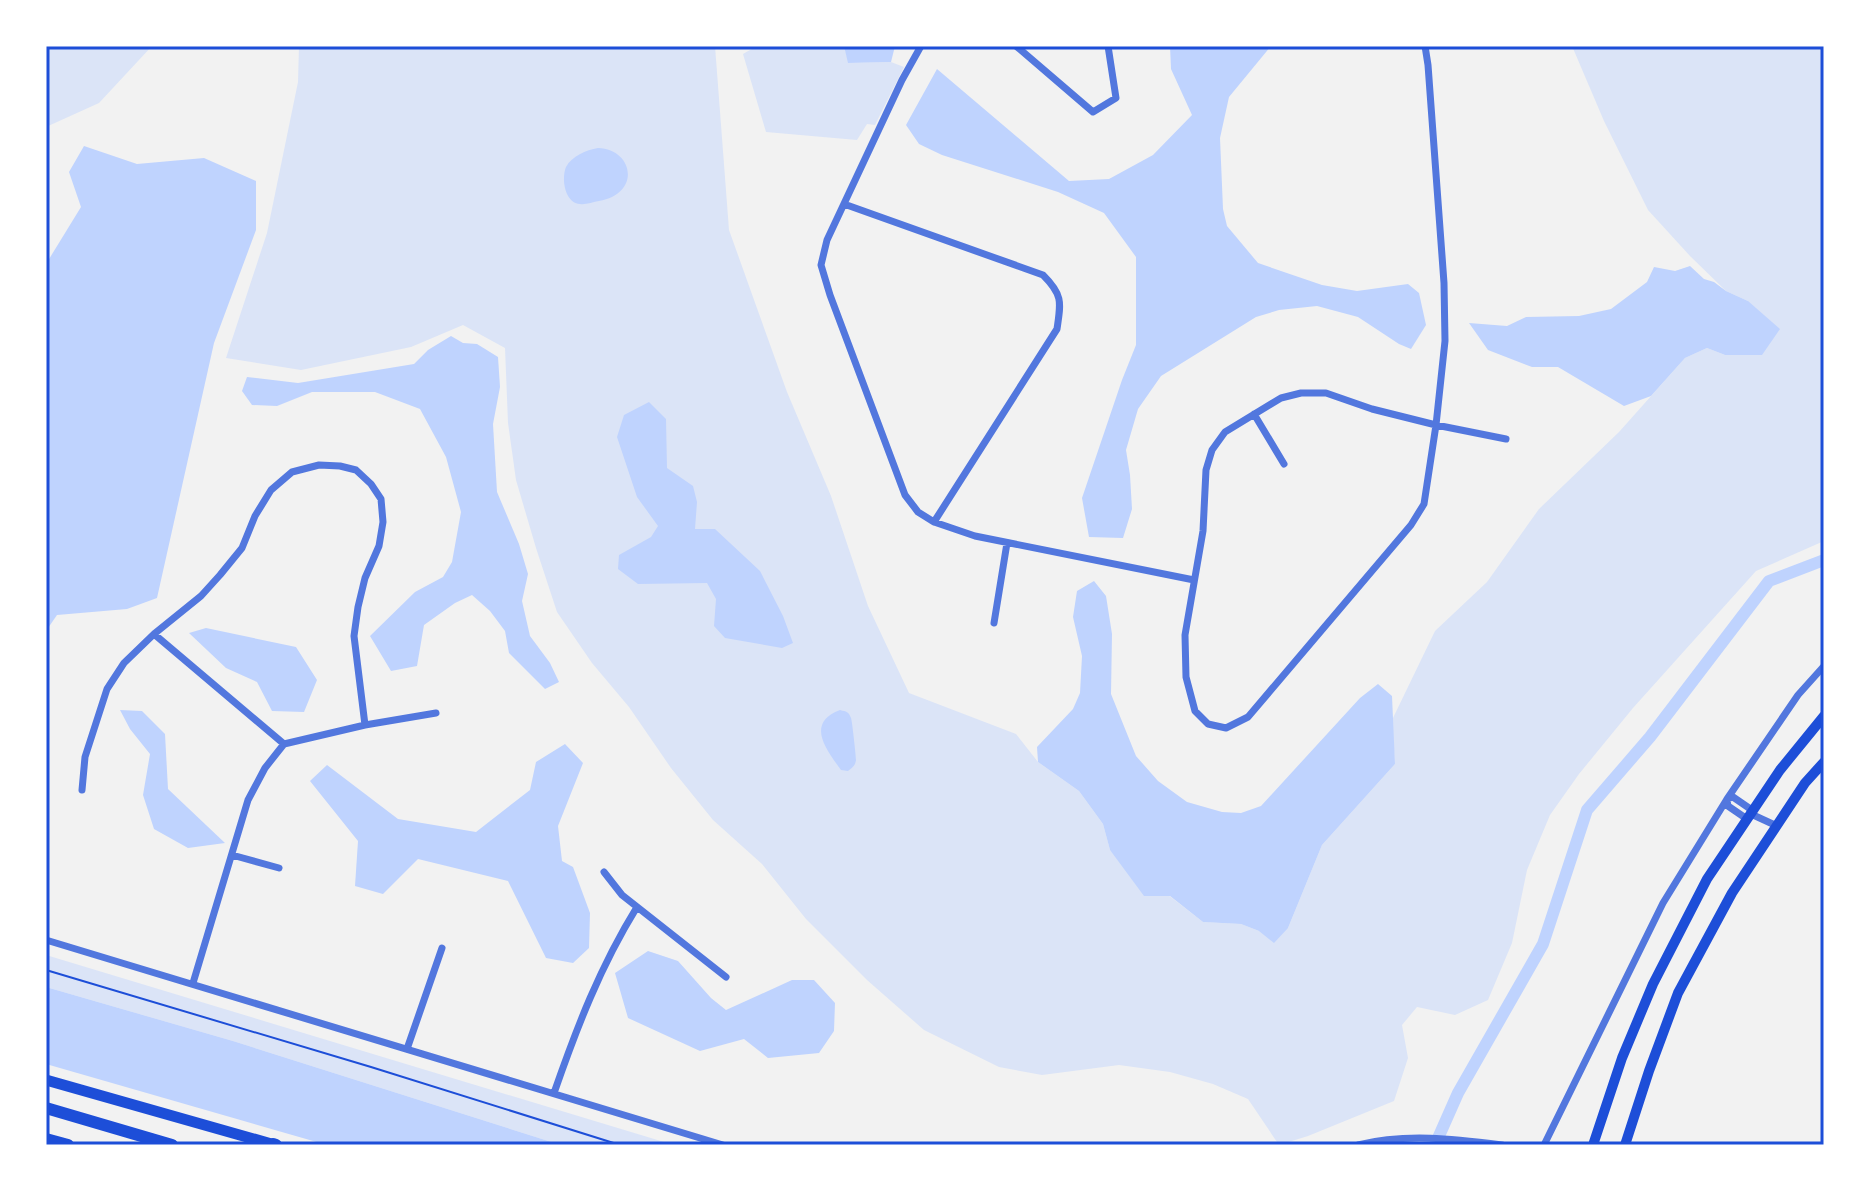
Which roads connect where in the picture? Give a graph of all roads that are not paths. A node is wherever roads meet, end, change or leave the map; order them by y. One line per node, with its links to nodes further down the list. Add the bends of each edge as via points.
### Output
1 (921, 46): 5 (street)
2 (1016, 46): 3 (street, via 1093,112 1116,98)
3 (1108, 46)
4 (1425, 46): 7 (street, via 1444,283 1445,341)
5 (844, 204): 10 (street, via 821,265 905,495); 10 (street, via 1043,275 1056,288 1057,329)
6 (1254, 414): 7 (street, via 1281,398 1326,393); 9 (street); 12 (street, via 1225,432 1212,450)
7 (1436, 425): 8 (street); 12 (street, via 1424,504 1411,525 1248,717 1226,728 1208,724 1195,711 1186,677 1185,635)
8 (1506, 439)
9 (1284, 464)
10 (934, 522): 11 (street)
11 (1007, 543): 12 (street); 13 (street)
12 (1194, 580)
13 (994, 623)
14 (154, 634): 18 (street, via 220,575 242,548 271,490 292,472 319,465 356,470 381,499 383,522 354,636); 19 (street); 21 (street, via 107,689 85,757)
15 (1824, 666): 22 (street)
16 (436, 713): 18 (street)
17 (1824, 716): 23 (main road)
18 (365, 725): 19 (street)
19 (284, 744): 25 (street, via 248,800)
20 (1824, 762): 24 (main road)
21 (82, 790)
22 (1727, 799): 23 (street, via 1733,797); 44 (street, via 1663,903)
23 (1751, 814): 24 (street); 45 (main road, via 1707,879 1653,984)
24 (1777, 826): 46 (main road, via 1732,893 1678,993)
25 (232, 855): 26 (street); 32 (street)
26 (279, 868)
27 (604, 872): 28 (street)
28 (637, 907): 31 (street); 35 (street, via 600,972)
29 (46, 940): 32 (street)
30 (442, 948): 33 (street)
31 (726, 977)
32 (193, 983): 33 (street)
33 (407, 1049): 35 (street)
34 (46, 1080): 40 (main road)
35 (554, 1093): 41 (street)
36 (46, 1108): 39 (highway)
37 (46, 1139): 38 (highway)
38 (68, 1145)
39 (172, 1145)
40 (275, 1145)
41 (723, 1145)
42 (1358, 1145): 43 (street, via 1416,1137)
43 (1502, 1145)
44 (1544, 1145)
45 (1593, 1145)
46 (1625, 1145)

